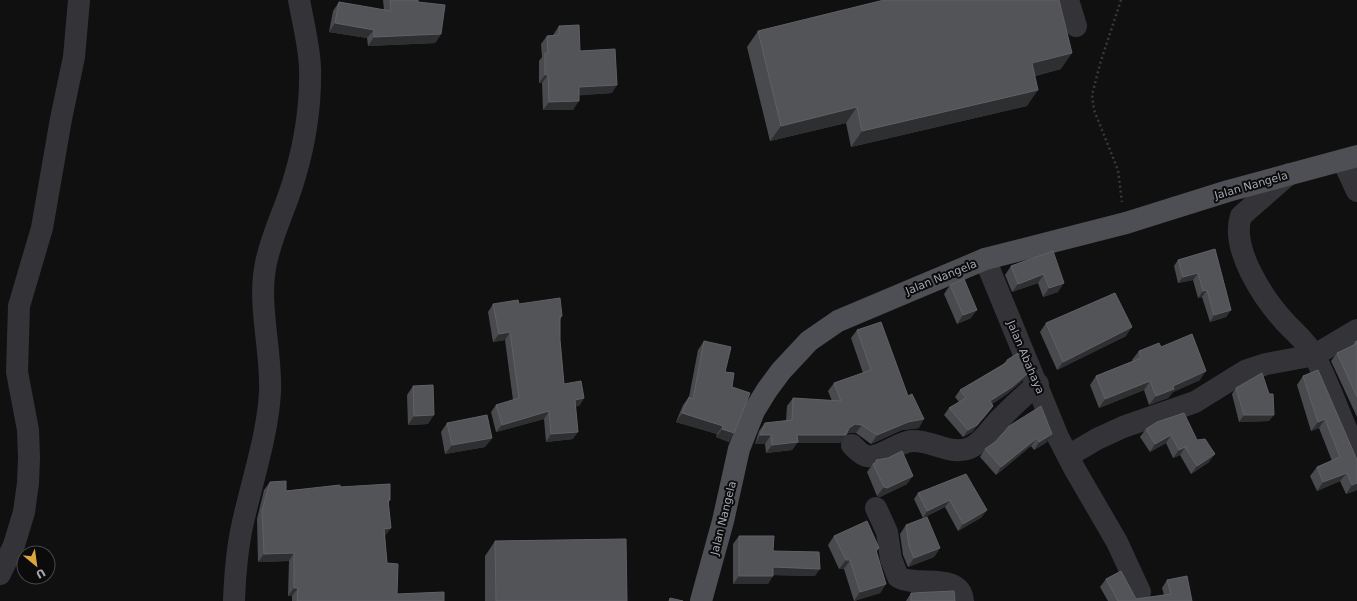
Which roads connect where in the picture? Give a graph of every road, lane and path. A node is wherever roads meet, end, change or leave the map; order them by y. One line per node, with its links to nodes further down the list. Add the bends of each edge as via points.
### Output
1 (79, 0): 18 (street, via 74,57 42,228 19,306 17,372 28,430 28,483 24,512 14,545)
2 (300, 0): 20 (street, via 310,66 305,134 295,177 275,230 266,264 264,283 270,393 241,531 235,568)
3 (1068, 0): 5 (street)
4 (1121, 0): 9 (path, via 1092,95 1094,110 1118,170)
5 (1076, 26)
6 (1350, 159): 7 (main road, Jalan Nangela); 8 (street)
7 (1288, 174): 9 (main road, Jalan Nangela); 12 (street, via 1241,216 1238,224 1239,238 1248,266 1264,296)
8 (1357, 191)
9 (1126, 223): 10 (main road, Jalan Nangela)
10 (985, 259): 13 (street, Jalan Abahaya); 21 (main road, Jalan Nangela, via 838,321 809,341 782,371 754,411 739,449)
11 (1357, 330): 12 (street)
12 (1315, 355): 15 (street); 16 (street, via 1266,364 1245,371 1195,402 1097,438)
13 (1038, 384): 14 (street, via 980,441 967,449 945,449 925,442 912,441 866,456); 16 (street, Jalan Abahaya)
14 (852, 445)
15 (1357, 452)
16 (1068, 456): 19 (street, Jalan Abahaya, via 1117,542)
17 (876, 508): 22 (street, via 887,532 891,559 898,577 910,581 954,584 960,591)
18 (0, 574)
19 (1140, 592)
20 (234, 601)
21 (701, 601)
22 (963, 601)

